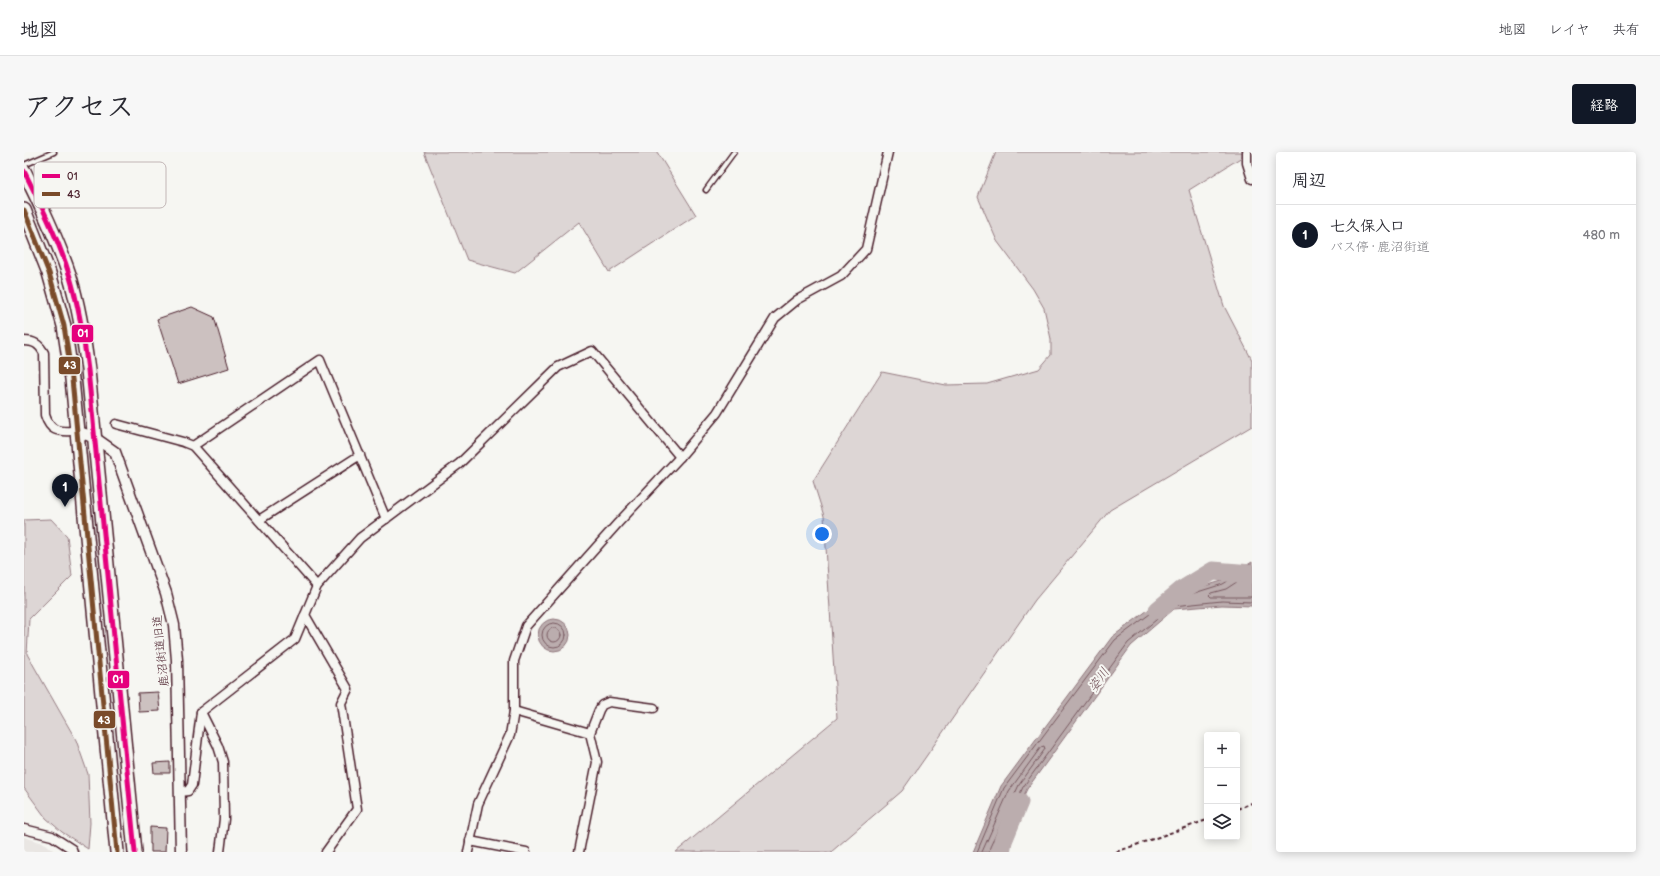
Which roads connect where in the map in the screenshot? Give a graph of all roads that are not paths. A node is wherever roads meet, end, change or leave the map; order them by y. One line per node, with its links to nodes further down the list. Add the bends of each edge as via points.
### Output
1 (54, 152): 5 (lane)
2 (734, 152): 8 (lane)
3 (888, 152): 18 (street, via 866,249 841,276 797,300 775,318 717,413)
4 (1248, 152): 7 (street, via 1247,163)
5 (24, 165)
6 (24, 171): 9 (main road)
7 (1252, 179)
8 (706, 190)
9 (34, 193)
10 (41, 208): 15 (main road, via 70,277 82,325)
11 (24, 210): 14 (main road, via 49,273 64,326)
12 (24, 341): 14 (street, via 40,345 44,352 47,422 58,431)
13 (116, 424): 16 (street)
14 (77, 431): 15 (street, 鹿沼街道旧道); 31 (main road)
15 (95, 438): 27 (street, 鹿沼街道旧道, via 115,452 118,458 166,593 174,625); 32 (main road)
16 (193, 446): 17 (street, via 320,360); 20 (street)
17 (360, 456): 19 (street); 20 (street)
18 (680, 457): 19 (street, via 592,351 558,367 459,464); 24 (street, via 526,626 514,661)
19 (386, 519): 21 (street, via 360,538)
20 (259, 520): 21 (street)
21 (317, 586): 22 (street)
22 (305, 615): 25 (street, via 295,639); 35 (street, via 348,689 341,703 357,809)
23 (654, 708): 26 (street, via 609,702 602,704)
24 (514, 711): 26 (street); 29 (street, via 510,735 478,804)
25 (201, 712): 27 (street, via 192,785 188,791); 34 (street, via 223,762 224,819)
26 (590, 733): 38 (street, via 597,762)
27 (180, 792): 33 (street, 鹿沼街道旧道)
28 (24, 829): 30 (street, via 52,836)
29 (470, 841): 36 (street); 37 (street)
30 (73, 852)
31 (117, 852)
32 (136, 852)
33 (181, 852)
34 (220, 852)
35 (326, 852)
36 (468, 852)
37 (526, 852)
38 (579, 852)

